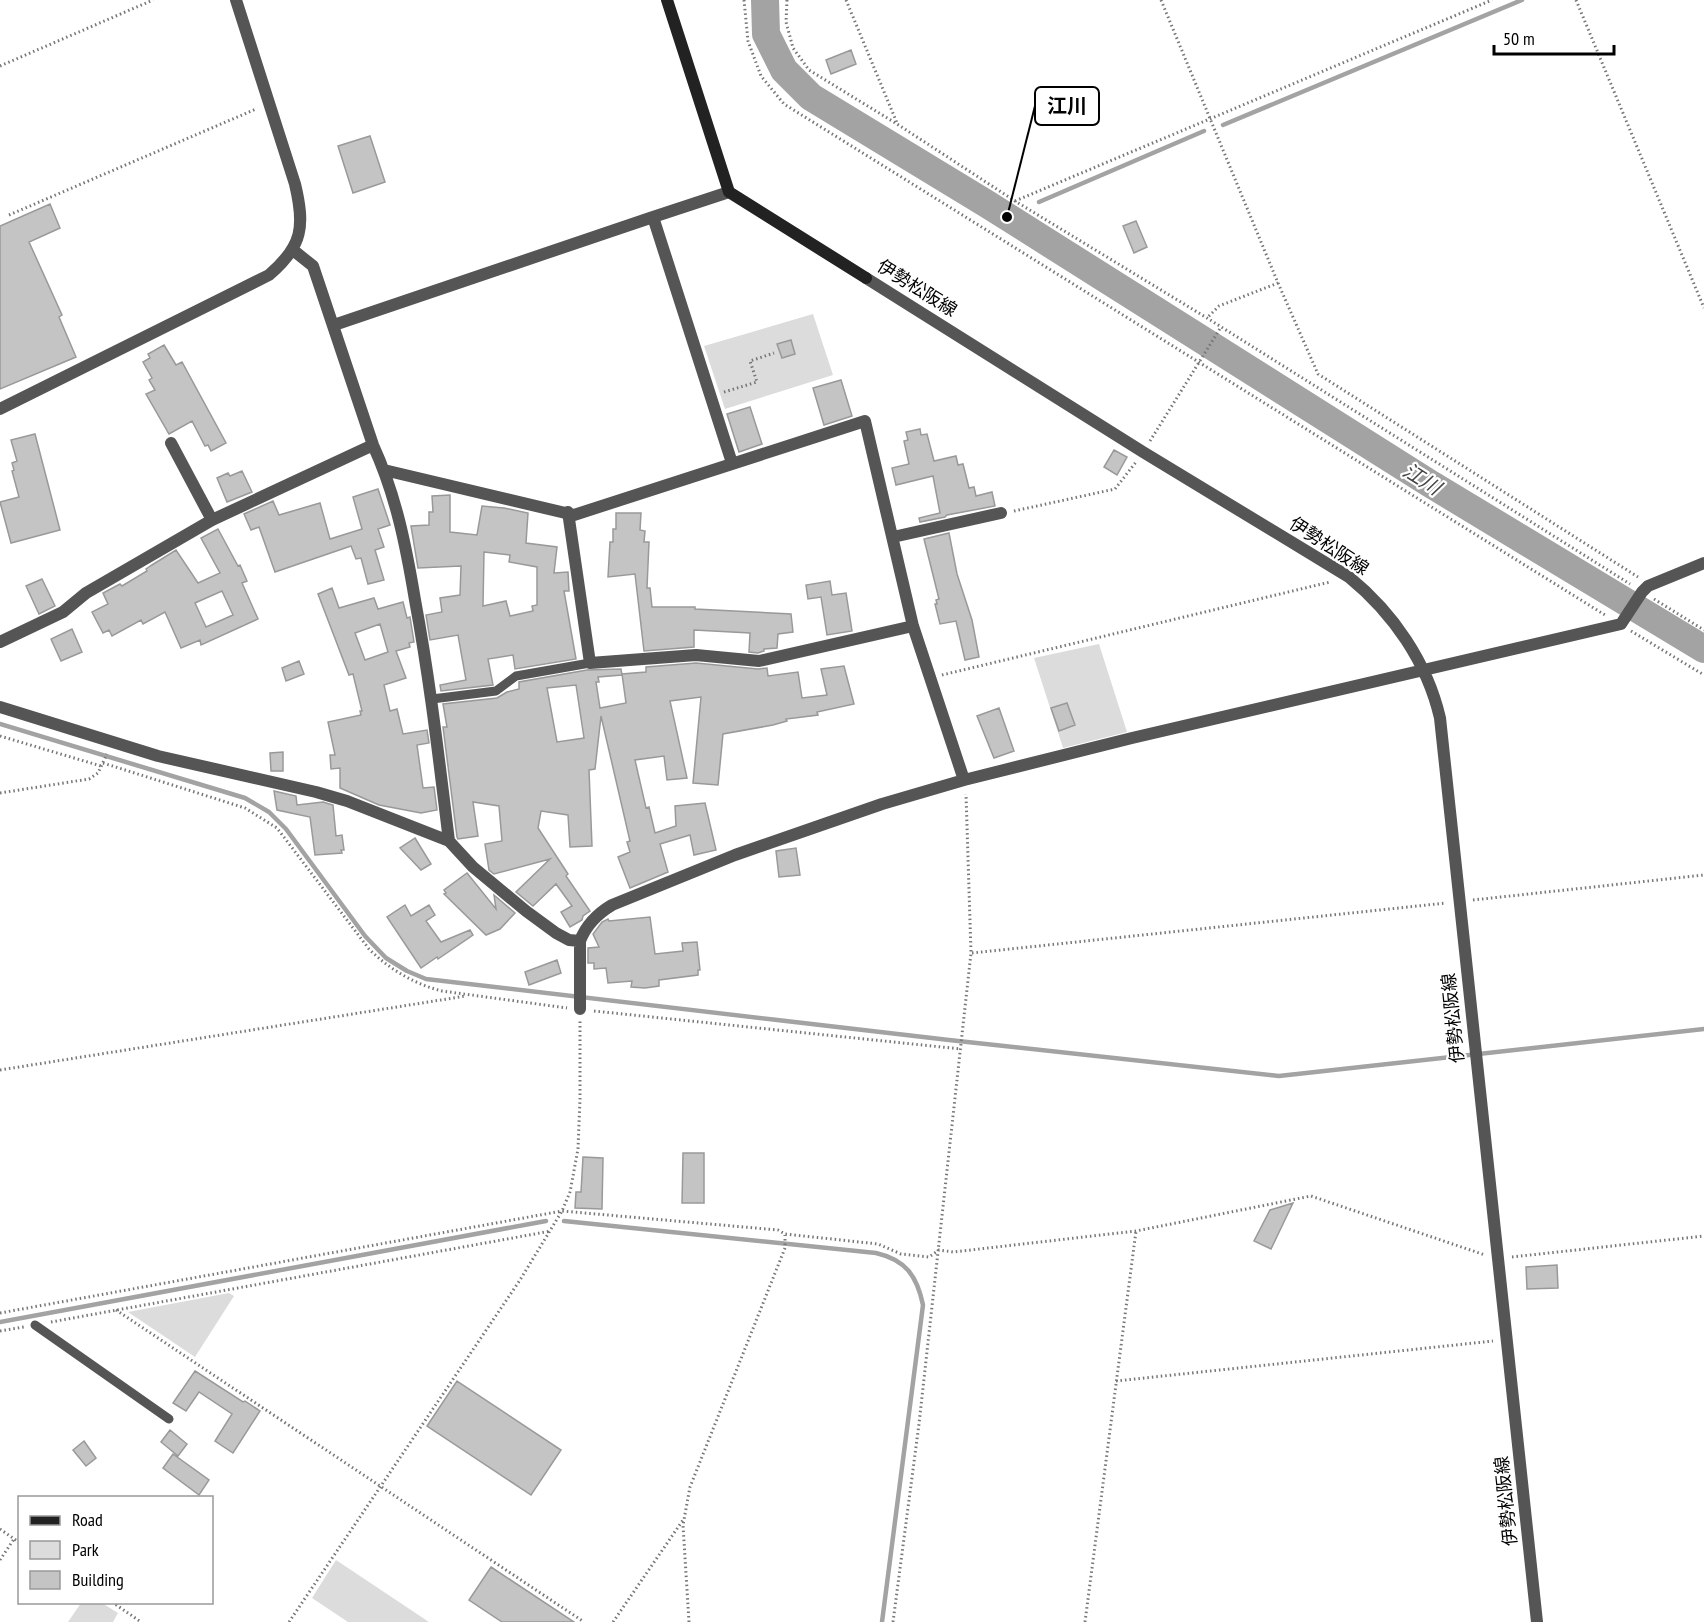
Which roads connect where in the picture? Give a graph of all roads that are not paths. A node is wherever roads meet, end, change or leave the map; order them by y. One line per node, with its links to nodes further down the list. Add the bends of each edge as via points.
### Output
1 (236, 0): 5 (street, via 301,208 302,223)
2 (667, 0): 3 (street)
3 (729, 192): 4 (street); 20 (street, 伊勢松阪線, via 1349,577 1389,616)
4 (654, 217): 6 (street); 10 (street)
5 (293, 250): 6 (street, via 314,266); 7 (street, via 269,275)
6 (334, 325): 9 (street)
7 (0, 409)
8 (171, 443): 14 (street)
9 (373, 445): 11 (street); 14 (street)
10 (732, 463): 12 (street, via 574,514); 15 (street, via 865,421)
11 (384, 470): 12 (street); 21 (street, via 402,526)
12 (568, 512): 19 (street)
13 (1001, 513): 15 (street)
14 (212, 520): 18 (street, via 86,592 63,612)
15 (893, 537): 17 (street)
16 (1704, 563): 20 (street, via 1645,589 1621,624)
17 (913, 626): 19 (street, via 759,661 696,655); 23 (street)
18 (0, 642)
19 (590, 663): 21 (lane, via 516,676 496,691)
20 (1424, 670): 23 (street); 29 (street, 伊勢松阪線, via 1440,718)
21 (432, 699): 24 (street)
22 (0, 707): 24 (street, via 158,756 327,795)
23 (964, 780): 25 (street, via 735,855 612,905 592,921)
24 (449, 841): 25 (street, via 473,867 526,911 556,933)
25 (579, 941): 26 (street)
26 (580, 1007)
27 (35, 1325): 28 (lane)
28 (169, 1419)
29 (1537, 1622)

